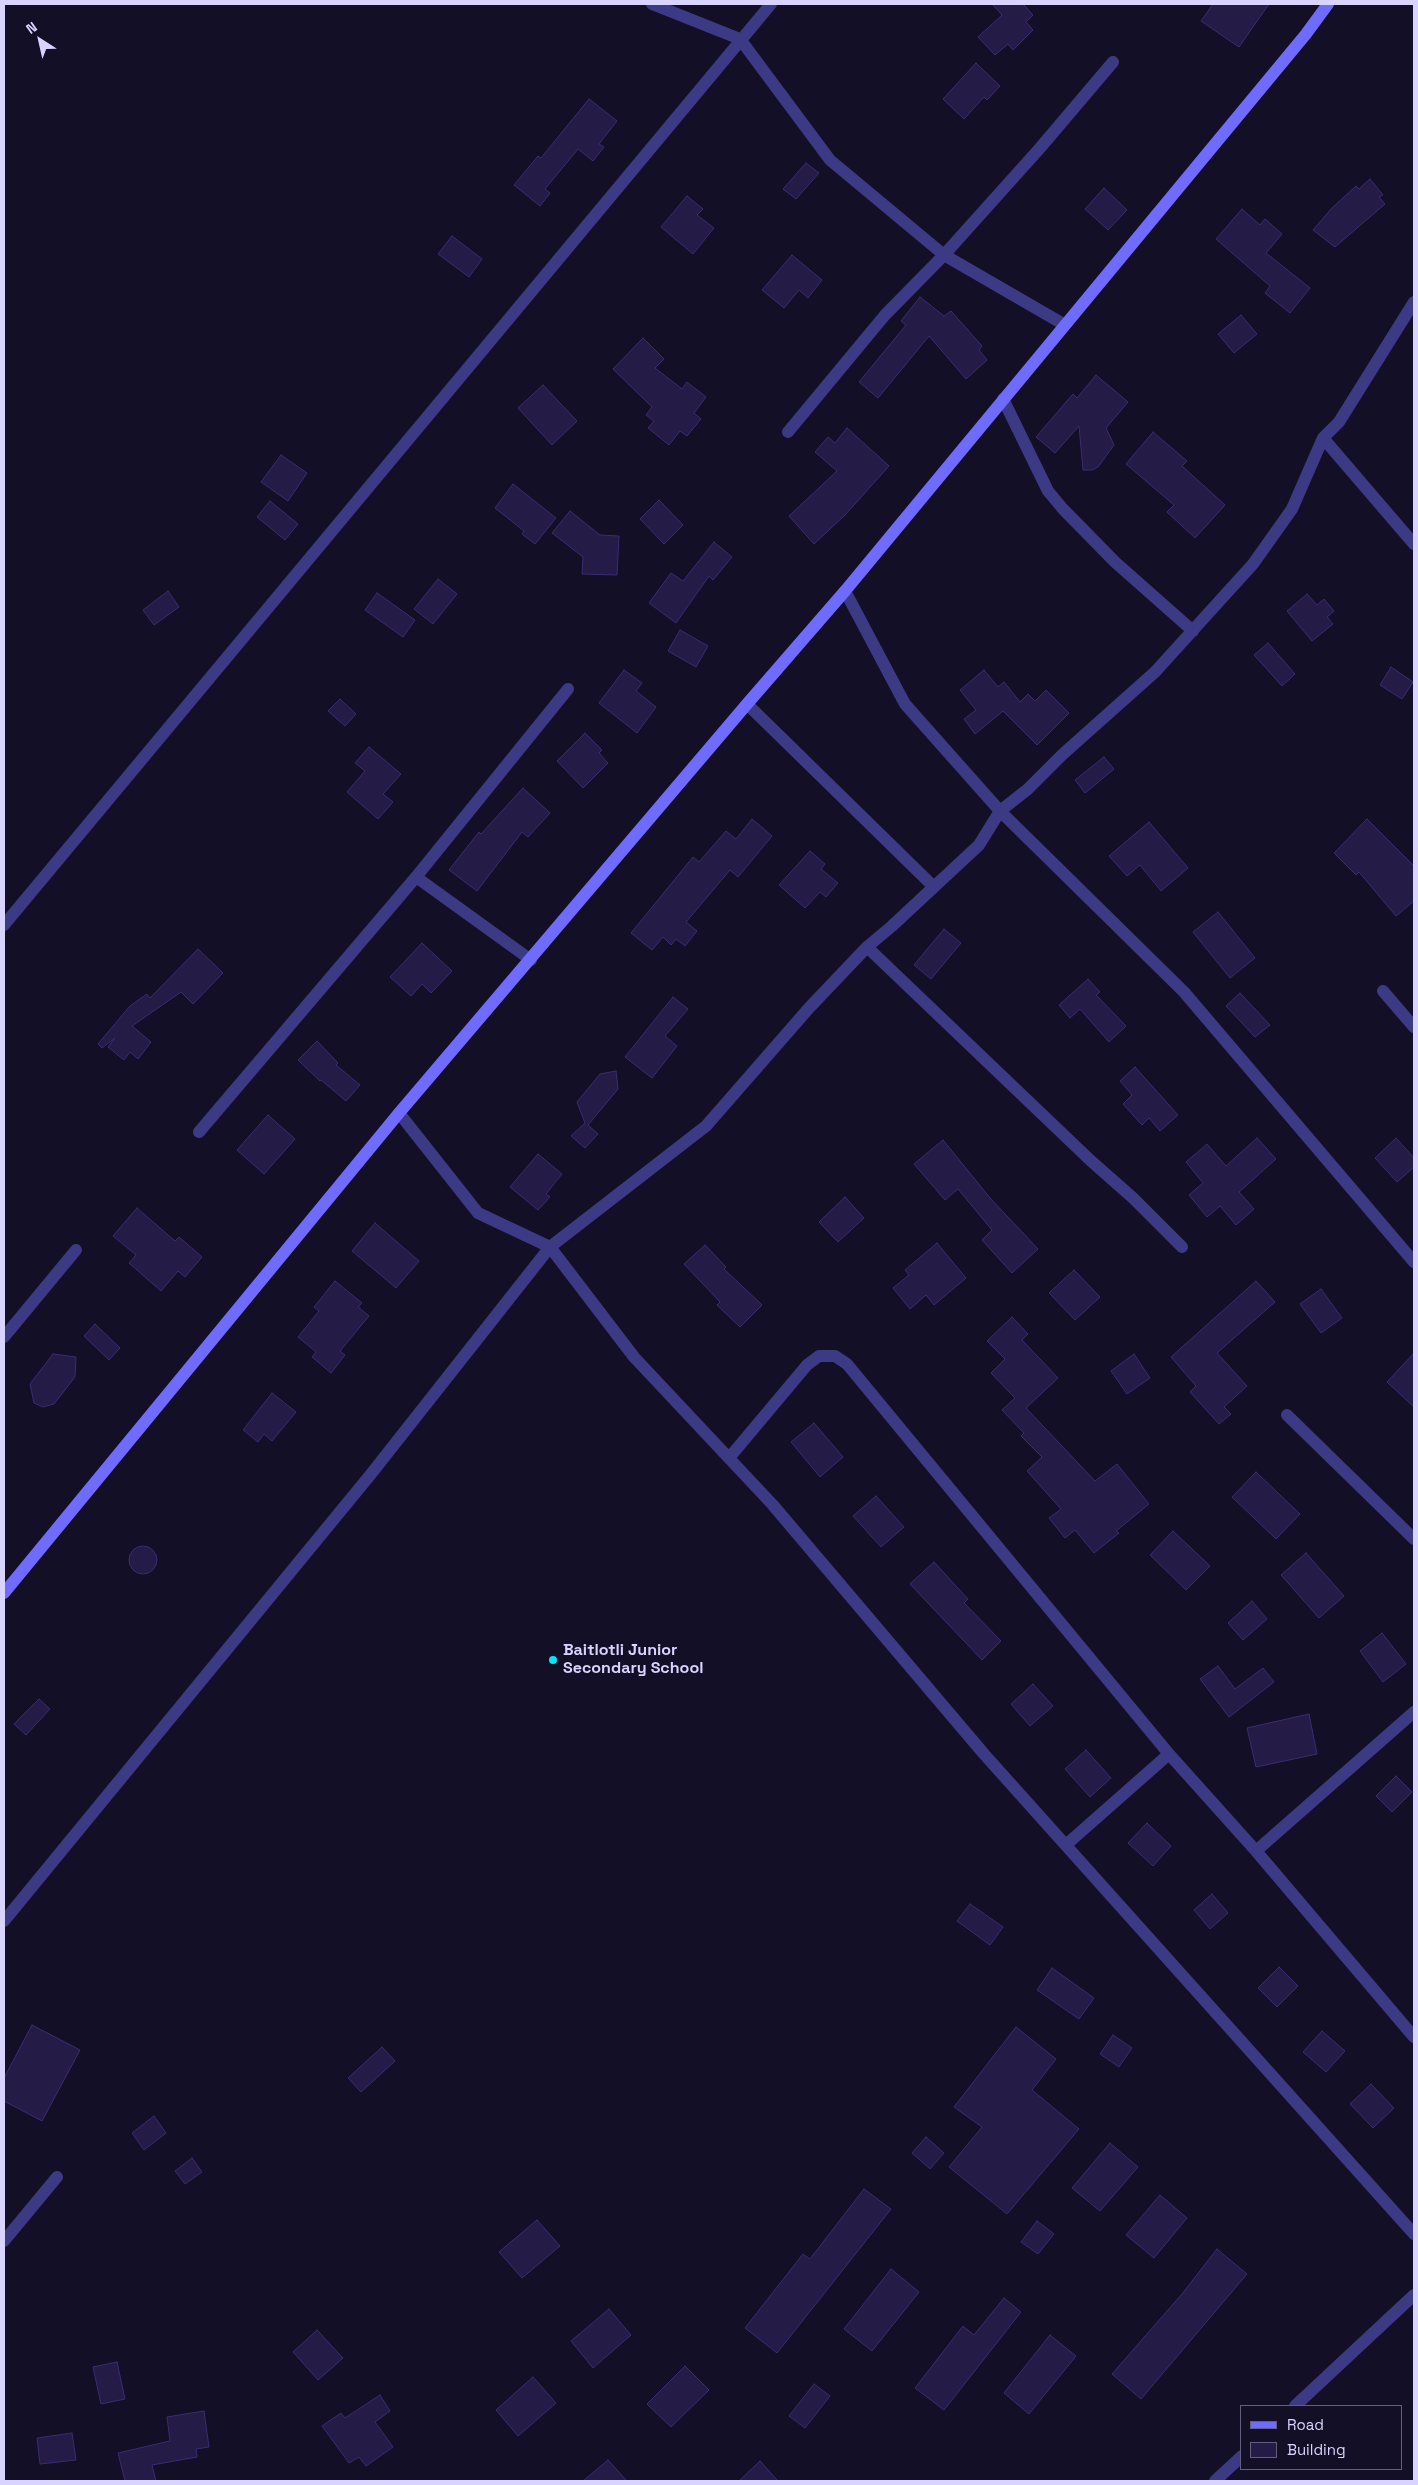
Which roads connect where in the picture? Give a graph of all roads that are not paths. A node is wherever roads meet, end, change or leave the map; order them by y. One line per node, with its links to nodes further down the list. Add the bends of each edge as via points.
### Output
1 (652, 4): 4 (street)
2 (771, 4): 4 (street)
3 (1328, 4): 8 (street)
4 (740, 39): 6 (street, via 830,160); 20 (street)
5 (1113, 62): 6 (street)
6 (944, 255): 8 (street); 10 (street, via 884,315)
7 (1414, 302): 11 (street, via 1339,422)
8 (1065, 325): 9 (street)
9 (1004, 399): 13 (street); 14 (street, via 1048,491 1115,562)
10 (788, 432)
11 (1323, 438): 12 (street); 14 (street, via 1292,509 1253,564)
12 (1414, 544)
13 (846, 591): 16 (street); 17 (street, via 905,704)
14 (1194, 631): 17 (street, via 1155,672)
15 (568, 689): 18 (street)
16 (747, 704): 19 (street); 22 (street)
17 (1000, 811): 19 (street, via 979,845); 30 (street, via 1184,992)
18 (416, 877): 22 (street); 26 (street)
19 (934, 887): 21 (street)
20 (4, 926)
21 (866, 947): 27 (street, via 706,1126); 28 (street)
22 (531, 960): 25 (street)
23 (1383, 991): 24 (street)
24 (1414, 1027)
25 (398, 1113): 27 (street, via 478,1213); 35 (street)
26 (199, 1132)
27 (550, 1247): 33 (street, via 634,1357); 40 (street, via 371,1474)
28 (1182, 1247)
29 (76, 1250): 31 (street)
30 (1414, 1262)
31 (4, 1337)
32 (1286, 1415): 34 (street)
33 (729, 1458): 37 (street, via 807,1365 819,1356 835,1356 847,1364); 38 (street, via 772,1504 984,1754)
34 (1414, 1539)
35 (4, 1592)
36 (1414, 1712): 39 (street)
37 (1170, 1754): 38 (street); 39 (street)
38 (1066, 1844): 43 (street)
39 (1256, 1851): 41 (street)
40 (4, 1922)
41 (1414, 2036)
42 (57, 2177): 44 (street)
43 (1414, 2234)
44 (4, 2241)
45 (1414, 2296): 46 (street)
46 (1296, 2405)
47 (1240, 2458): 48 (street)
48 (1215, 2481)

